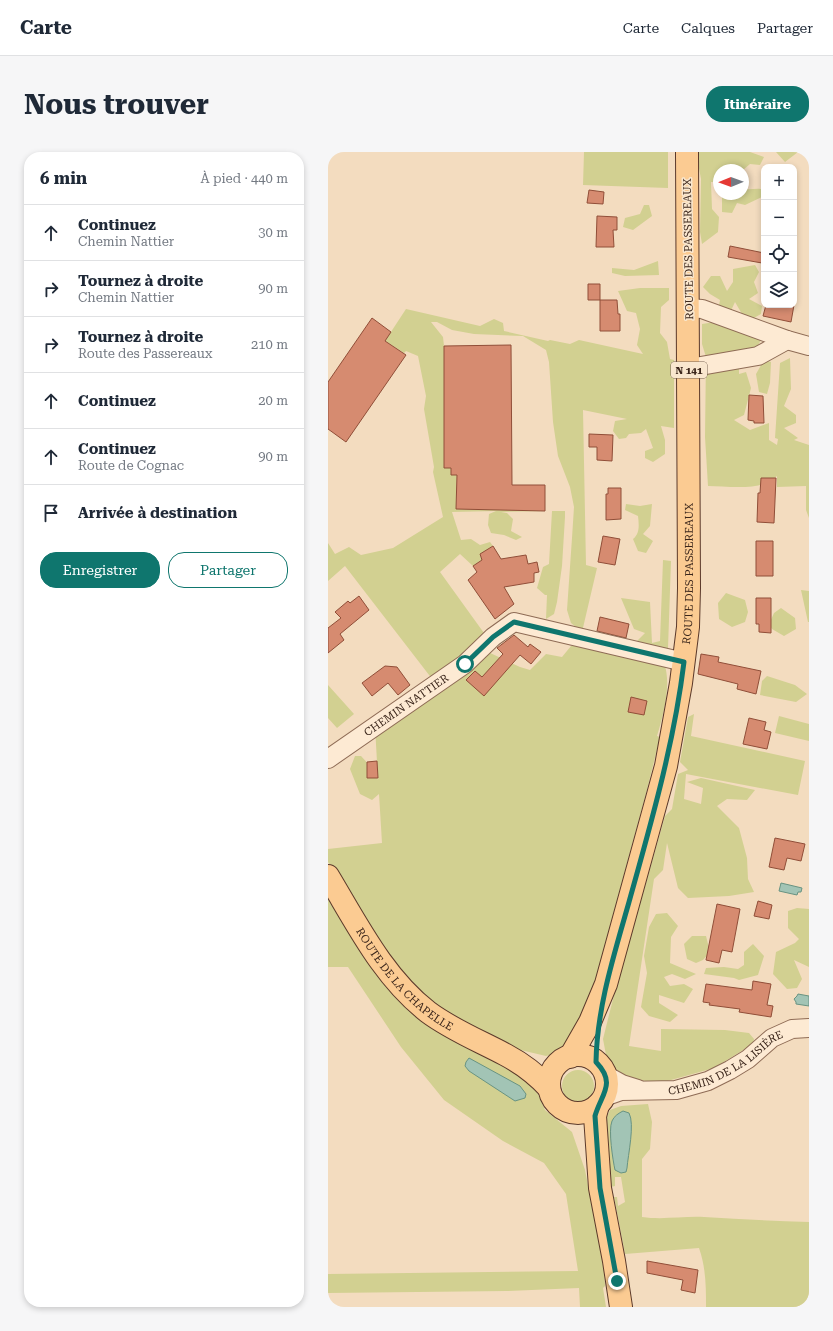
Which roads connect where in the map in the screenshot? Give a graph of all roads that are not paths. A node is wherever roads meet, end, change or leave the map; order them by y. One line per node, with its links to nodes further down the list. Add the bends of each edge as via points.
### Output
1 (687, 152): 2 (main road, ROUTE DES PASSEREAUX / N 141)
2 (689, 308): 3 (street, via 702,309); 5 (main road, ROUTE DES PASSEREAUX / N 141)
3 (787, 340): 4 (street); 5 (street, via 758,356)
4 (809, 346)
5 (689, 368): 6 (main road, ROUTE DES PASSEREAUX / N 141, via 689,588)
6 (684, 662): 7 (street, CHEMIN NATTIER, via 514,622 493,637 465,664); 9 (main road, ROUTE DES PASSEREAUX / N 141, via 666,766)
7 (328, 759)
8 (328, 876): 11 (main road, ROUTE DE LA CHAPELLE, via 385,968 407,993 428,1012 450,1026)
9 (606, 984): 12 (main road, ROUTE DES PASSEREAUX / N 141, via 590,1022); 13 (main road, ROUTE DES PASSEREAUX / N 141, via 596,1040)
10 (809, 1028): 15 (street, CHEMIN DE LA LISIÈRE, via 792,1030 772,1038 748,1059 708,1081 676,1090)
11 (507, 1055): 12 (main road, ROUTE DE LA CHAPELLE); 14 (main road, ROUTE DE LA CHAPELLE, via 540,1078)
12 (564, 1060): 13 (main road, via 579,1056 588,1058); 14 (main road, N 141, via 551,1074)
13 (600, 1068): 15 (street, CHEMIN DE LA LISIÈRE, via 622,1084); 16 (main road, N 141, via 606,1081)
14 (549, 1088): 17 (main road, via 557,1104)
15 (640, 1090): 16 (street, CHEMIN DE LA LISIÈRE, via 621,1091)
16 (601, 1101): 17 (main road, via 590,1110); 18 (main road, N 141, via 595,1116)
17 (573, 1113): 18 (main road, N 141)
18 (600, 1188): 19 (main road, N 141)
19 (621, 1307)

